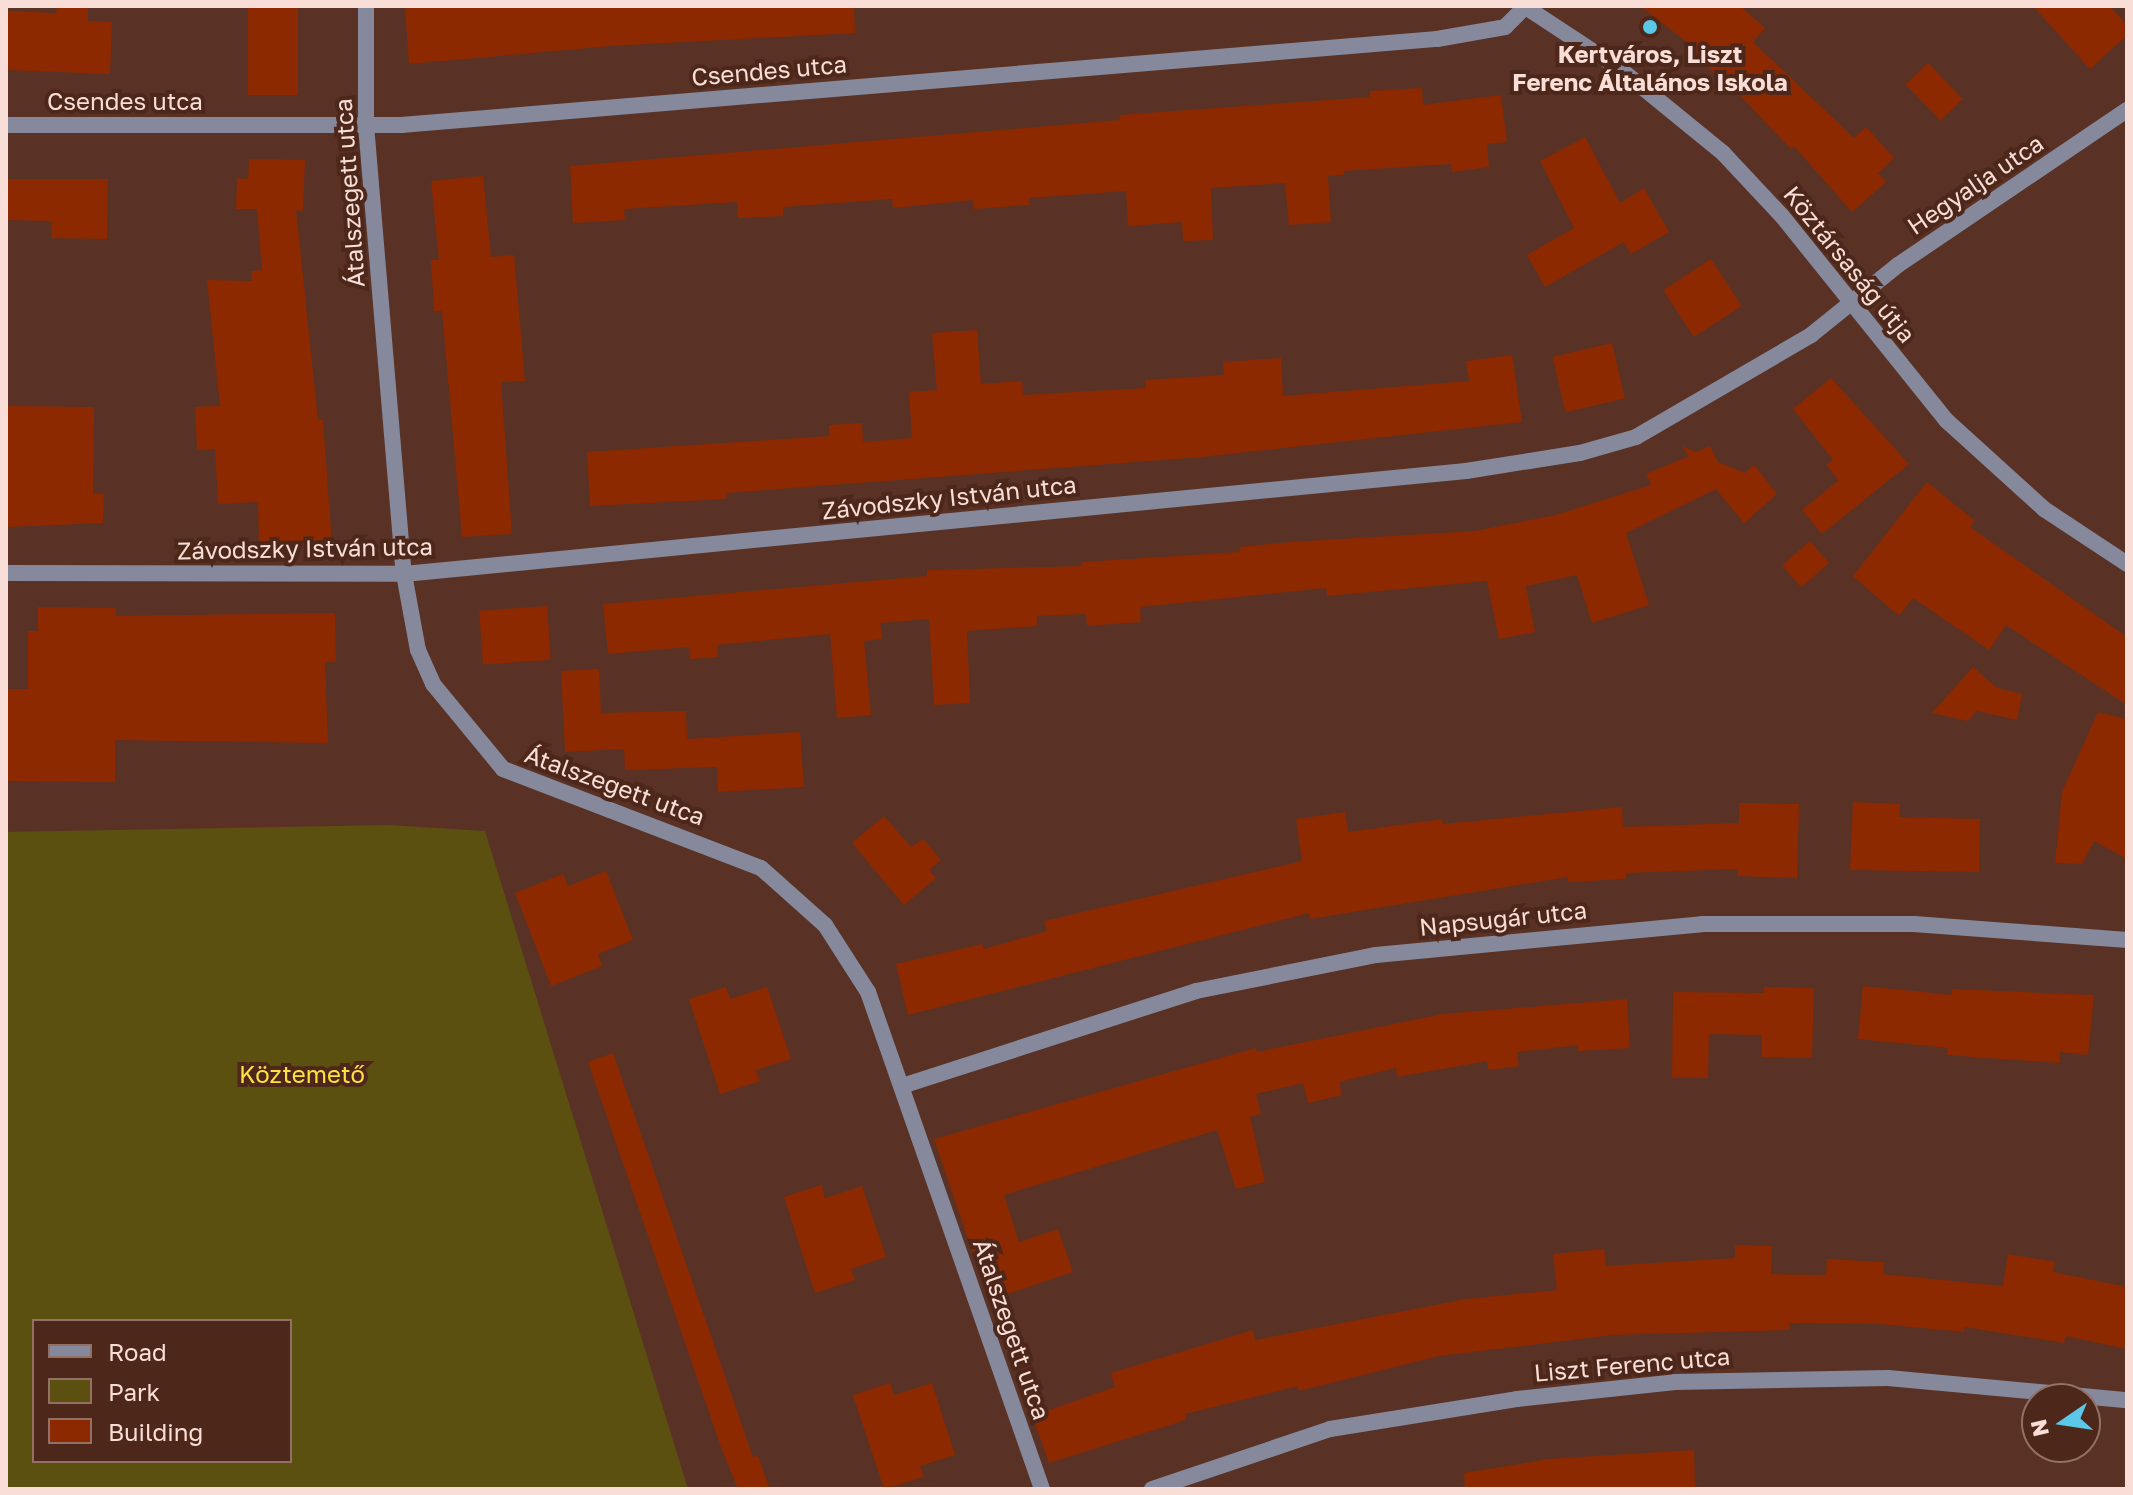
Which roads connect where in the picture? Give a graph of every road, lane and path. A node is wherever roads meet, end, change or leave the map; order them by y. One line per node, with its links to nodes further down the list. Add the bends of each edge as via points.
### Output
1 (366, 6): 5 (street, Átalszegett utca)
2 (1525, 6): 5 (street, Csendes utca, via 1505,27 1437,39); 6 (street, Köztársaság útja, via 1620,69 1723,153)
3 (2127, 110): 6 (street, Hegyalja utca)
4 (6, 125): 5 (street, Csendes utca)
5 (366, 125): 9 (street, Átalszegett utca)
6 (1853, 301): 7 (street, Köztársaság útja, via 1914,383 1992,466 2085,539); 9 (street, Závodszky István utca, via 1811,335 1636,437 1552,459)
7 (2127, 564)
8 (6, 573): 9 (street, Závodszky István utca)
9 (404, 574): 11 (street, Átalszegett utca, via 418,650 433,684 483,750 503,769 529,782 723,850 780,883 825,925 868,992)
10 (2127, 940): 11 (street, Napsugár utca, via 1914,924 1788,922 1628,930 1391,953 1196,991)
11 (902, 1086): 13 (street, Átalszegett utca)
12 (2127, 1400): 14 (street, Liszt Ferenc utca, via 1888,1378 1675,1382 1517,1399 1330,1429)
13 (1042, 1489)
14 (1152, 1489)

